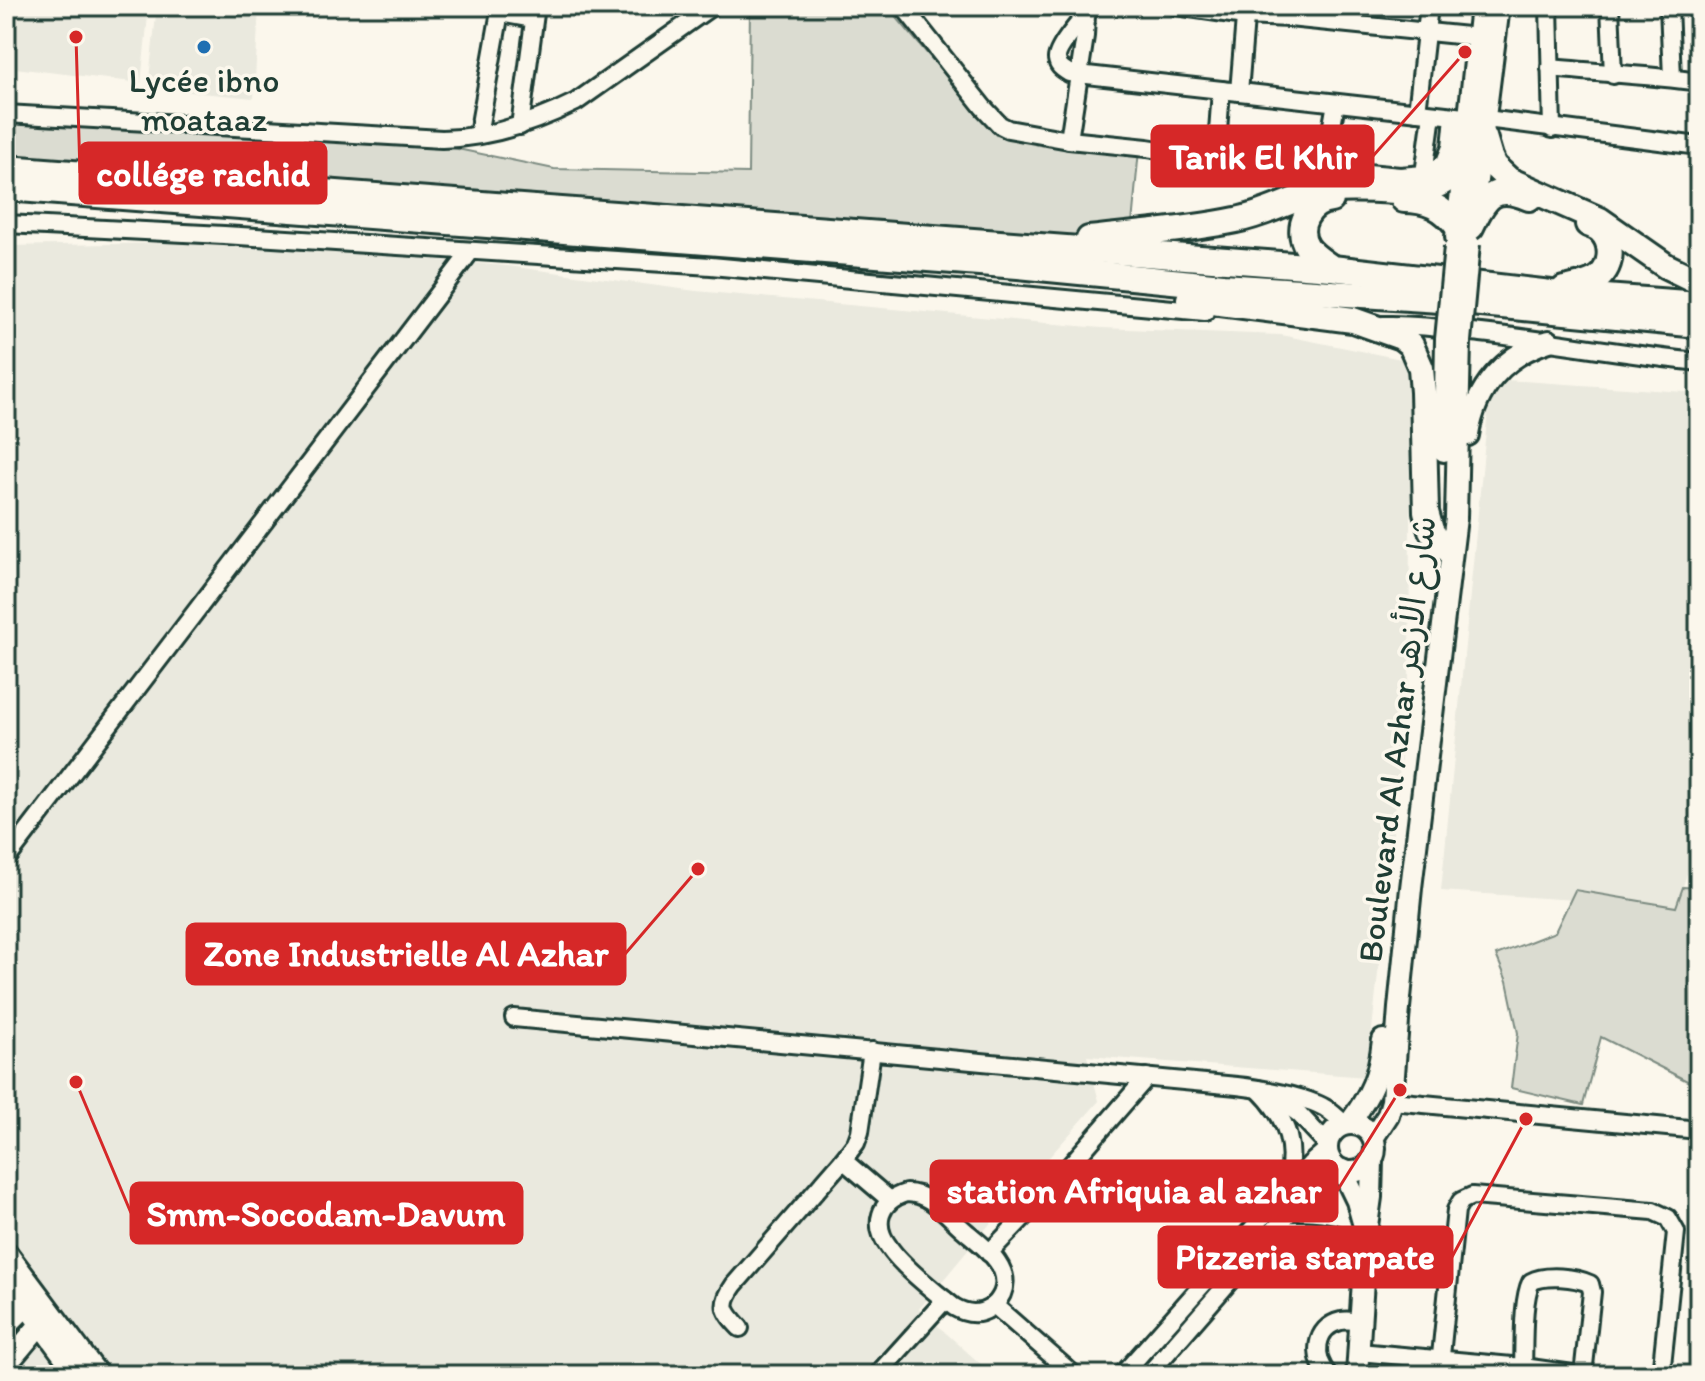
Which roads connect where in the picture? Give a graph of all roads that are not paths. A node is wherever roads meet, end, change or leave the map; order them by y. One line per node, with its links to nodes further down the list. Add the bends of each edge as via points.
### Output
1 (712, 6): 27 (street, via 576,102)
2 (903, 6): 30 (street, via 1000,125)
3 (1429, 6): 14 (street)
4 (1481, 6): 15 (main road)
5 (1499, 6): 26 (main road)
6 (1549, 6): 16 (street)
7 (1610, 6): 18 (street)
8 (1669, 6): 19 (street)
9 (1184, 7): 12 (street)
10 (500, 9): 13 (street); 29 (street)
11 (1090, 10): 17 (street); 17 (street, via 1057,57 1061,68)
12 (1246, 11): 14 (street); 22 (street)
13 (535, 12): 27 (street)
14 (1427, 33): 15 (street); 24 (street)
15 (1478, 37): 26 (main road)
16 (1550, 68): 18 (street); 28 (street)
17 (1080, 74): 21 (street); 30 (street)
18 (1613, 75): 19 (street)
19 (1672, 78): 20 (street)
20 (1699, 82)
21 (1221, 90): 22 (street); 32 (street)
22 (1239, 92): 23 (street)
23 (1336, 103): 24 (street); 35 (street)
24 (1425, 113): 26 (street); 36 (street)
25 (6, 114): 29 (street, via 442,139)
26 (1473, 123): 28 (street); 33 (main road); 36 (street, via 1451,147 1446,162); 44 (highway, via 1494,166 1509,180 1600,220)
27 (520, 126): 29 (street)
28 (1552, 129): 31 (street)
29 (478, 135)
30 (1069, 140): 32 (street)
31 (1699, 146)
32 (1216, 159): 35 (street)
33 (1472, 161): 39 (highway, via 1428,190 1330,191 1224,223 1080,240); 40 (main road)
34 (6, 168): 39 (highway)
35 (1324, 169): 36 (street)
36 (1424, 174)
37 (6, 188): 42 (highway)
38 (6, 224): 41 (street)
39 (890, 234): 43 (highway)
40 (1463, 236): 43 (highway, via 1440,208 1429,203 1326,200 1307,213 1303,236 1307,248); 45 (highway, via 1486,200 1501,192 1516,193 1600,230 1608,241 1606,268 1585,284); 49 (main road, bridge)
41 (471, 251): 48 (street, via 711,266 1313,325); 54 (street)
42 (1018, 266): 47 (highway); 48 (highway, via 1092,287 1339,317)
43 (1332, 268): 45 (highway)
44 (1699, 282)
45 (1551, 293): 46 (highway)
46 (1699, 304)
47 (1699, 325)
48 (1372, 326): 50 (street, via 1421,326); 52 (highway, via 1411,345 1421,368 1426,512)
49 (1453, 340): 52 (main road, Boulevard Al Azhar شارع الأزهر); 53 (main road, Boulevard Al Azhar شارع الأزهر, via 1456,518)
50 (1549, 341): 51 (street); 53 (main road, via 1503,366 1473,410 1459,538)
51 (1699, 362)
52 (1441, 547): 60 (main road, Boulevard Al Azhar شارع الأزهر, via 1380,1066 1368,1097)
53 (1448, 581): 59 (main road, Boulevard Al Azhar شارع الأزهر)
54 (6, 860)
55 (514, 1018): 56 (street)
56 (872, 1051): 57 (street); 64 (street, via 860,1132)
57 (1147, 1077): 58 (street); 72 (street)
58 (1260, 1089): 60 (street, via 1312,1102); 63 (street, via 1299,1114); 67 (street, via 1289,1138 1289,1178)
59 (1392, 1101): 61 (street); 62 (main road, Boulevard Al Azhar شارع الأزهر)
60 (1347, 1125): 62 (main road, via 1362,1127); 63 (main road, via 1333,1132)
61 (1699, 1130)
62 (1373, 1138): 65 (main road)
63 (1328, 1147): 66 (main road, via 1333,1164); 67 (street)
64 (843, 1160): 68 (street); 80 (street, via 728,1294 726,1311)
65 (1372, 1160): 66 (main road, via 1362,1169); 70 (main road)
66 (1341, 1170): 69 (street); 70 (main road, via 1357,1201)
67 (1282, 1196): 91 (street)
68 (890, 1200): 72 (street, via 906,1193 922,1195); 75 (street, via 880,1217 888,1247)
69 (1272, 1232): 70 (street, via 1320,1230); 92 (street)
70 (1366, 1239): 78 (main road)
71 (6, 1252): 74 (main road)
72 (989, 1253): 76 (street, via 1004,1277 1003,1292)
73 (6, 1277): 74 (main road)
74 (32, 1300): 77 (main road); 79 (main road)
75 (945, 1300): 76 (street, via 972,1313); 89 (street)
76 (994, 1305): 90 (street)
77 (45, 1318): 82 (main road); 87 (main road); 88 (main road)
78 (1361, 1322): 81 (main road); 93 (street, via 1333,1324 1320,1339 1318,1359)
79 (6, 1326)
80 (740, 1328)
81 (1359, 1352): 84 (street); 94 (main road)
82 (6, 1365)
83 (1523, 1367): 85 (street); 86 (street); 95 (street, via 1531,1282 1586,1281 1592,1292)
84 (1440, 1368): 85 (street); 96 (street, via 1456,1210 1472,1196 1653,1211 1668,1218 1676,1232)
85 (1478, 1369)
86 (1551, 1373): 95 (street)
87 (78, 1375)
88 (98, 1375)
89 (877, 1375)
90 (1074, 1375)
91 (1122, 1375)
92 (1148, 1375)
93 (1329, 1375)
94 (1357, 1375)
95 (1581, 1375)
96 (1661, 1375)

